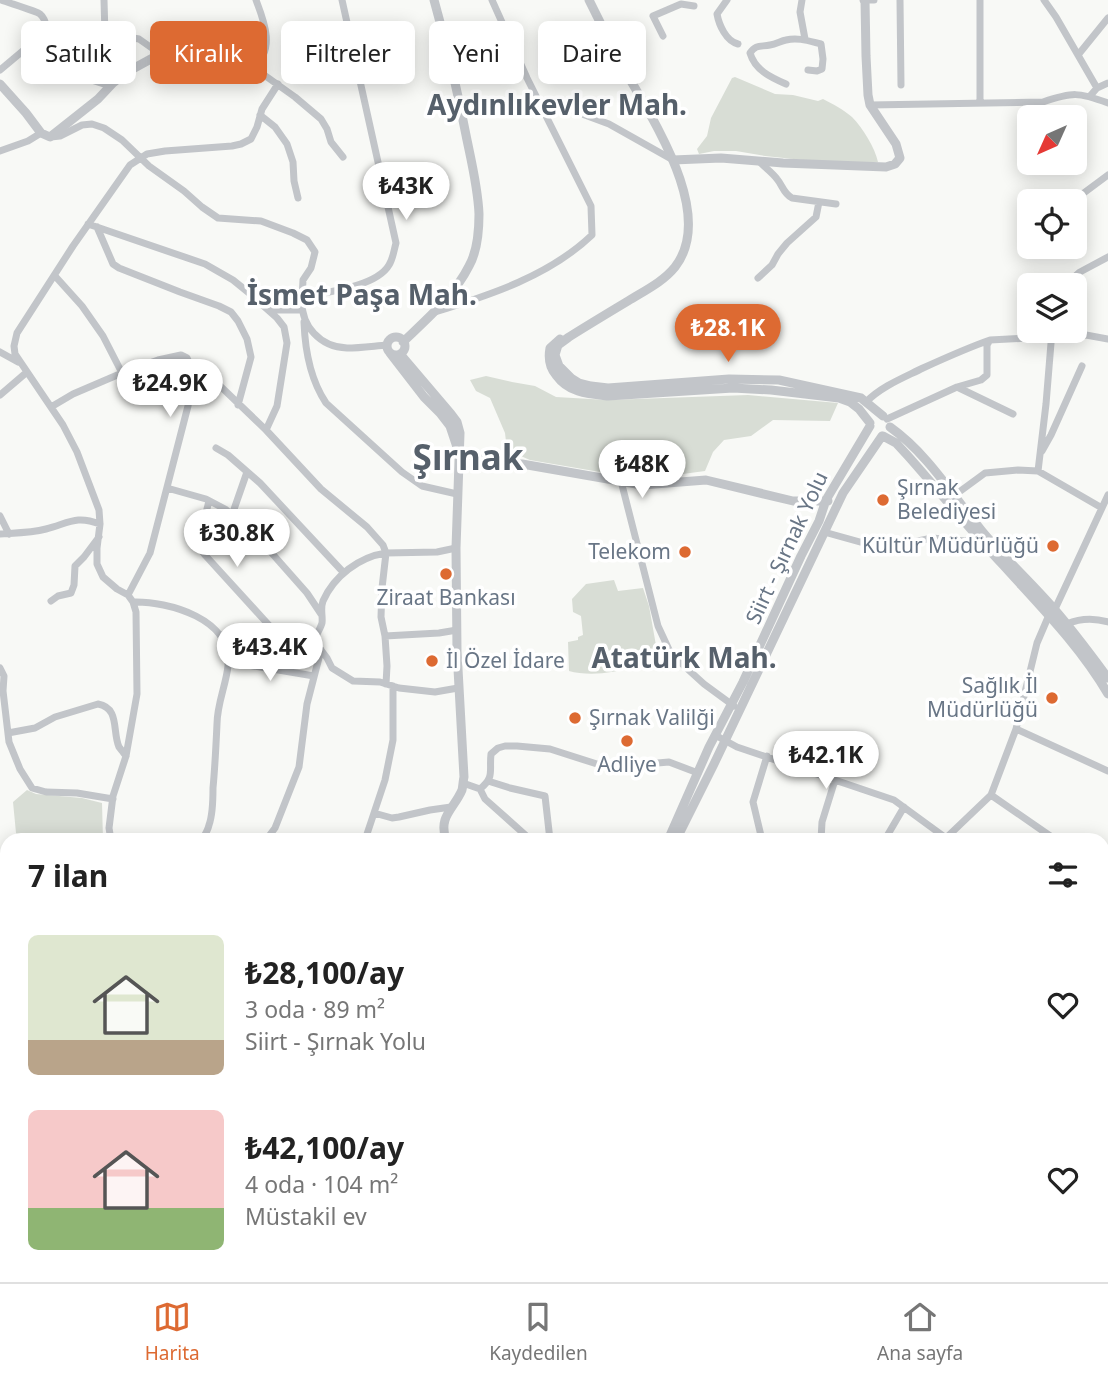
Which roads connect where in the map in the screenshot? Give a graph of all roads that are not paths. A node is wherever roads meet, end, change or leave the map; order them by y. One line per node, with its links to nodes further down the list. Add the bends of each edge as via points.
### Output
1 (1, 0): 17 (street, via 37,12)
2 (104, 0): 18 (street)
3 (257, 0): 19 (street)
4 (342, 0): 60 (street, via 396,243 389,266 375,278)
5 (435, 0): 63 (street, via 464,122 479,215 470,265)
6 (492, 0): 63 (street, via 592,206 592,235 549,267 488,296)
7 (589, 0): 47 (street)
8 (727, 0): 22 (street, via 718,19 732,43)
9 (802, 0): 21 (street)
10 (864, 0): 11 (street); 40 (street)
11 (874, 0)
12 (900, 0): 34 (street)
13 (980, 0): 38 (street)
14 (1044, 0): 24 (street)
15 (688, 3): 20 (street, via 653,16)
16 (1108, 18): 24 (street)
17 (45, 21)
18 (105, 21)
19 (263, 21)
20 (663, 36)
21 (804, 40): 27 (street, via 821,44 822,49 822,69); 33 (street, via 755,46 750,52 763,72)
22 (738, 44)
23 (21, 52): 26 (street)
24 (1078, 55): 36 (street)
25 (150, 59): 35 (street)
26 (0, 70)
27 (808, 70)
28 (267, 76): 32 (street)
29 (1108, 83): 36 (street)
30 (0, 84): 43 (street)
31 (104, 84): 35 (street)
32 (278, 84): 42 (street); 45 (street, via 321,119)
33 (786, 84)
34 (901, 85)
35 (110, 86): 43 (street)
36 (1097, 88): 37 (street)
37 (1090, 96): 38 (street); 39 (street)
38 (980, 103): 40 (street)
39 (1108, 103)
40 (870, 105): 48 (street, via 896,144 900,158 891,167)
41 (574, 111): 47 (street, via 609,124)
42 (260, 115): 46 (street, via 250,138 241,144 165,151); 51 (street, via 287,144)
43 (46, 135): 44 (street); 46 (street, via 60,136 82,125 99,125)
44 (0, 152)
45 (343, 157)
46 (141, 158): 54 (street, via 130,165); 60 (street, via 218,218 261,221 307,240 316,253 303,280)
47 (673, 160): 48 (street); 66 (street, via 688,201 689,225 687,244 675,266 657,284)
48 (758, 160): 52 (street, via 788,196)
49 (1108, 175): 50 (street)
50 (1087, 191)
51 (299, 198)
52 (819, 202): 53 (street); 59 (street, via 816,217)
53 (836, 204)
54 (88, 224): 55 (street); 58 (street)
55 (97, 227): 61 (street, via 205,264); 82 (street, via 119,268 231,312 251,356)
56 (1108, 257): 57 (street)
57 (1079, 273)
58 (55, 276): 74 (street, via 17,334 15,354); 77 (street, via 103,336)
59 (758, 278)
60 (302, 300): 62 (street)
61 (269, 310): 62 (street); 87 (street, via 284,327 287,343 277,406)
62 (301, 310): 64 (street)
63 (434, 313): 70 (street)
64 (304, 320): 72 (street, via 320,340 330,344); 96 (street, via 310,369 326,402 402,472 422,486)
65 (1087, 335): 68 (street)
66 (569, 337): 81 (street, via 558,345 555,355 559,366 579,383 608,388 779,380); 86 (street, via 550,348 549,363 563,384 576,391 608,396 771,390 839,398 859,409)
67 (1017, 337): 69 (street)
68 (1108, 339)
69 (990, 340): 79 (street, via 987,374); 81 (street, via 893,382)
70 (403, 342): 72 (street, via 404,347); 72 (street, via 389,340)
71 (1051, 343): 91 (street)
72 (392, 351): 90 (street, via 450,426)
73 (0, 352): 74 (street)
74 (22, 364): 76 (street)
75 (1082, 366): 91 (street)
76 (27, 372): 80 (street); 83 (street)
77 (122, 373): 78 (street, via 181,355 187,358); 83 (street)
78 (192, 377): 82 (street, via 216,382); 95 (street)
79 (957, 387): 84 (street); 85 (street)
80 (0, 394)
81 (866, 402): 85 (street)
82 (238, 405): 87 (street)
83 (51, 407): 105 (street, via 77,452)
84 (1013, 415)
85 (887, 421): 86 (street, via 874,418); 88 (street, via 888,432); 97 (street)
86 (870, 424): 88 (street, via 874,434); 99 (street, Siirt - Şırnak Yolu)
87 (266, 430): 111 (street, via 321,489 367,527)
88 (882, 436): 101 (street, Siirt - Şırnak Yolu); 109 (street, via 896,443)
89 (216, 448): 93 (street)
90 (459, 452): 94 (street, via 490,462); 96 (street)
91 (1040, 453): 92 (street)
92 (1038, 471): 97 (street, via 985,473); 102 (street)
93 (247, 472): 103 (street); 112 (street)
94 (621, 481): 99 (street, via 642,485 706,480 793,501); 133 (street, via 658,626 671,654)
95 (167, 488): 100 (street); 113 (street, via 150,553)
96 (457, 494): 110 (street)
97 (955, 495): 115 (street)
98 (1108, 495): 102 (street)
99 (826, 500): 101 (street); 133 (street, Siirt - Şırnak Yolu)
100 (209, 501): 103 (street); 120 (street, via 198,544)
101 (837, 506): 106 (street, Siirt - Şırnak Yolu)
102 (1102, 508): 115 (street)
103 (232, 515): 116 (street, via 254,533)
104 (0, 516): 107 (street)
105 (100, 524): 107 (street, via 86,519); 108 (street)
106 (824, 532): 109 (street, via 860,542 904,544); 133 (street, Siirt - Şırnak Yolu)
107 (4, 534)
108 (99, 537): 113 (street, via 97,564 103,577); 114 (street, via 75,566 71,593)
109 (977, 537): 115 (street)
110 (456, 548): 111 (street); 119 (street)
111 (386, 553): 112 (street, via 367,556); 122 (street, via 381,617)
112 (344, 573): 116 (street, via 323,602)
113 (130, 598): 121 (street, via 191,613 207,621); 138 (street, via 136,612 137,694)
114 (51, 601)
115 (1052, 612): 118 (street); 132 (street); 134 (street, via 1037,643)
116 (322, 614): 123 (street)
117 (1108, 622): 118 (street, via 1092,619)
118 (1067, 624): 128 (street)
119 (457, 631): 122 (street); 130 (street)
120 (277, 634): 121 (street); 123 (street)
121 (219, 635): 125 (street)
122 (385, 636): 129 (street)
123 (312, 643): 124 (street)
124 (321, 650): 127 (street); 129 (street, via 332,668 354,681)
125 (229, 664): 127 (street); 152 (street, via 217,718 212,813)
126 (0, 668): 131 (street)
127 (314, 676): 153 (street, via 299,767)
128 (1108, 678)
129 (389, 685): 130 (street, via 435,692); 150 (street, via 393,740)
130 (458, 688): 144 (street)
131 (2, 691): 135 (street)
132 (1108, 694)
133 (735, 707): 136 (street, Siirt - Şırnak Yolu); 137 (street, Siirt - Şırnak Yolu)
134 (1016, 729): 140 (street); 146 (street)
135 (8, 733): 138 (street, via 104,705); 147 (street, via 32,788)
136 (715, 735): 137 (street); 141 (street, Siirt - Şırnak Yolu)
137 (725, 741): 139 (street); 159 (street, Siirt - Şırnak Yolu)
138 (126, 756): 147 (street)
139 (767, 756): 143 (street); 160 (street, via 753,802)
140 (1108, 771)
141 (698, 773): 142 (street, via 668,762 597,764 550,749 505,746 491,754); 158 (street, Siirt - Şırnak Yolu)
142 (488, 780): 145 (street); 157 (street, via 545,796)
143 (835, 780): 149 (street); 161 (street, via 822,822)
144 (463, 783): 145 (street); 148 (street)
145 (480, 789): 156 (street)
146 (991, 795): 164 (street); 165 (street)
147 (113, 799): 151 (street)
148 (451, 807): 150 (street, via 392,818); 155 (street)
149 (904, 807): 162 (street); 163 (street)
150 (374, 813): 154 (street)
151 (110, 833)
152 (206, 833)
153 (271, 833)
154 (367, 833)
155 (443, 833)
156 (523, 833)
157 (549, 833)
158 (671, 833)
159 (679, 833)
160 (760, 833)
161 (823, 833)
162 (889, 833)
163 (939, 833)
164 (953, 833)
165 (1046, 833)

